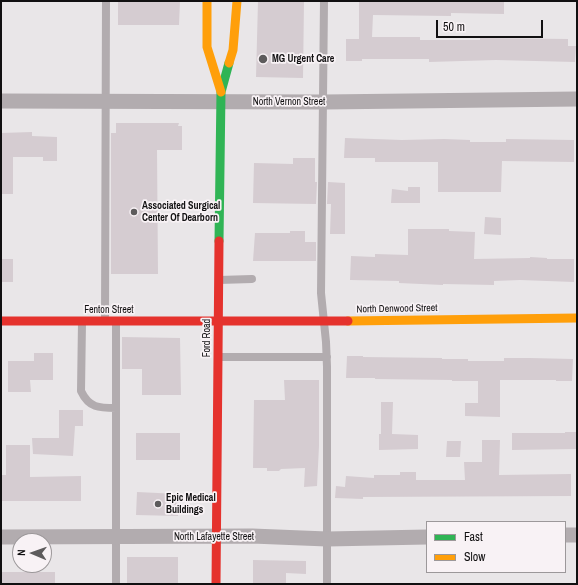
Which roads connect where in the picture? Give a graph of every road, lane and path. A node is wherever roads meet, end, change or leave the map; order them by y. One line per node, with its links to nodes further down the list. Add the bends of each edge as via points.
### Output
1 (106, 1): 8 (lane)
2 (207, 1): 5 (main road, Ford Road, via 207,47)
3 (237, 1): 5 (main road, Ford Road, via 233,50)
4 (324, 1): 9 (lane)
5 (220, 97): 8 (street, North Vernon Street); 9 (street, North Vernon Street); 11 (main road, Ford Road)
6 (577, 99): 9 (street, North Vernon Street)
7 (1, 101): 8 (street, North Vernon Street)
8 (106, 101): 15 (lane)
9 (324, 102): 18 (lane, via 321,293)
10 (252, 279): 11 (lane)
11 (218, 280): 17 (main road, Ford Road)
12 (577, 318): 18 (main road, North Denwood Street)
13 (1, 321): 14 (main road, Fenton Street)
14 (82, 321): 15 (main road, Fenton Street); 21 (lane, via 81,391 85,400 99,408)
15 (105, 321): 16 (main road, Fenton Street)
16 (116, 321): 17 (main road, Fenton Street); 21 (lane)
17 (218, 321): 18 (main road, North Denwood Street); 19 (main road, Ford Road)
18 (325, 321): 20 (lane)
19 (218, 357): 20 (lane); 24 (main road, Ford Road)
20 (327, 357): 28 (lane)
21 (116, 408): 26 (lane)
22 (566, 535): 23 (street)
23 (577, 535)
24 (216, 536): 26 (street, North Lafayette Street); 28 (street, North Lafayette Street); 30 (main road, Ford Road)
25 (1, 537): 26 (street, North Lafayette Street)
26 (116, 537): 29 (lane)
27 (426, 537): 28 (street, North Lafayette Street)
28 (327, 539): 31 (lane)
29 (116, 584)
30 (216, 584)
31 (327, 584)

